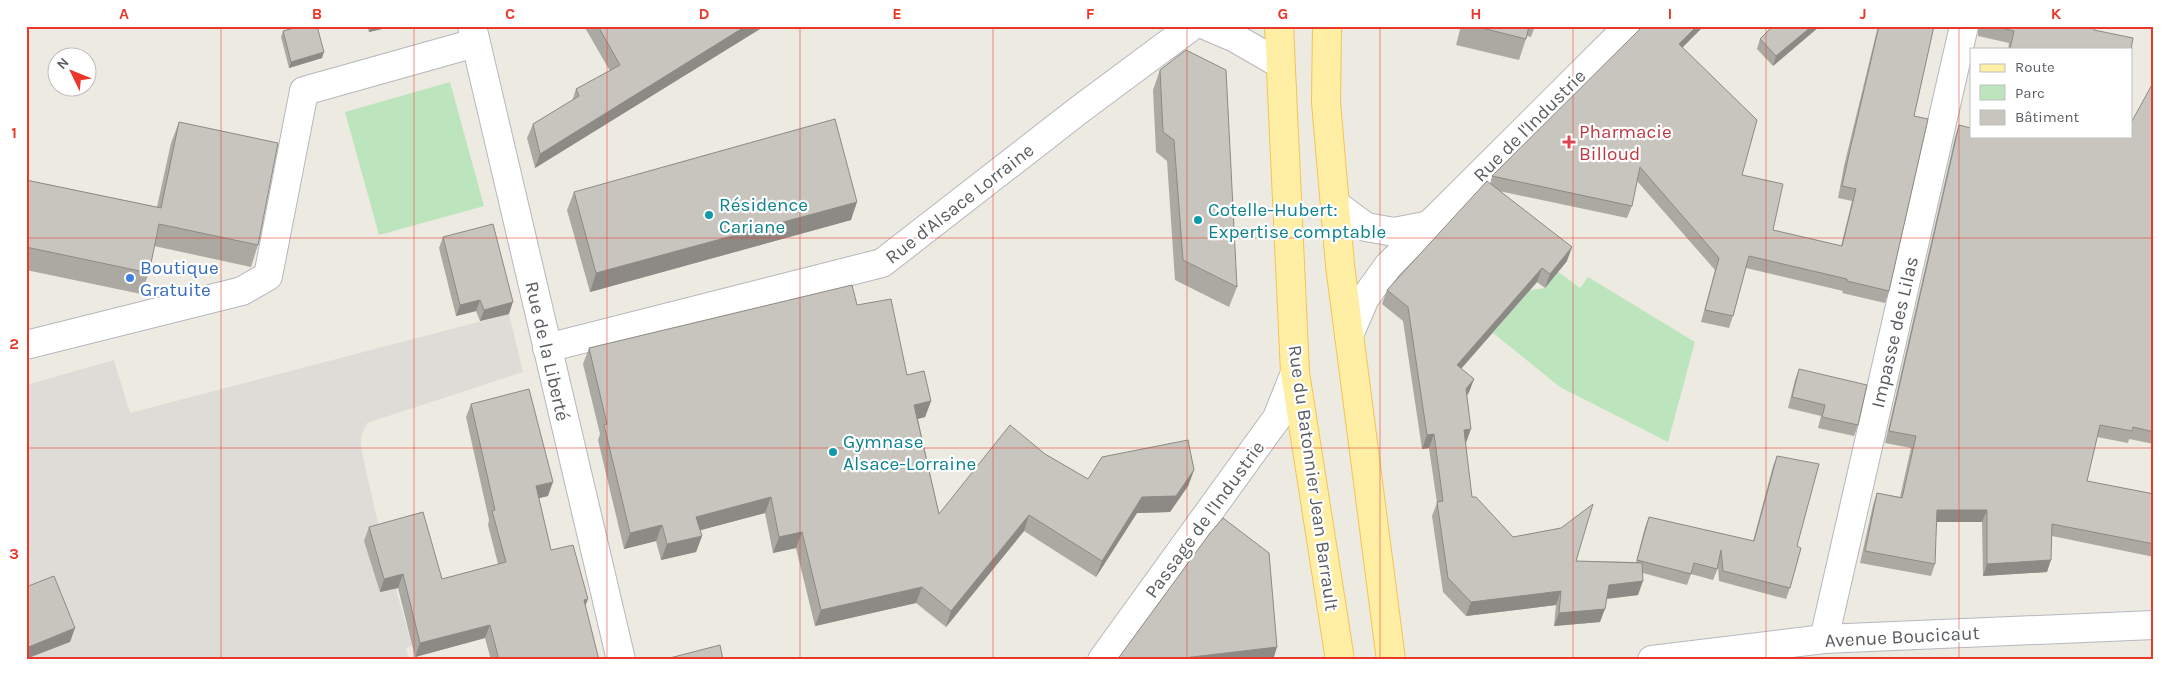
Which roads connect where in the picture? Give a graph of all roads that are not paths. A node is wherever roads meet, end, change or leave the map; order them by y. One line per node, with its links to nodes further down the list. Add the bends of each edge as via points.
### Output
1 (1192, 26): 13 (street, Rue d'Alsace Lorraine, via 882,263)
2 (1207, 26): 8 (street)
3 (1279, 26): 8 (main road, Rue du Batonnier Jean Barrault)
4 (1327, 26): 9 (main road, via 1326,102)
5 (1629, 26): 10 (street, Rue de l'Industrie)
6 (1964, 26): 16 (street, Impasse des Lilas)
7 (473, 34): 12 (street, Rue de la Liberté, via 304,91 268,276 242,290); 13 (street, Rue de la Liberté)
8 (1280, 64): 14 (main road, Rue du Batonnier Jean Barrault)
9 (1335, 204): 10 (street, via 1366,227 1394,232); 11 (main road)
10 (1430, 225): 11 (street, Rue de l'Industrie, via 1388,266 1365,298)
11 (1349, 335): 20 (main road)
12 (26, 345)
13 (547, 348): 17 (street, Rue de la Liberté)
14 (1295, 373): 18 (street, Passage de l'Industrie, via 1277,418); 19 (main road, Rue du Batonnier Jean Barrault)
15 (2154, 625): 16 (street, Avenue Boucicaut)
16 (1824, 639): 21 (street, Avenue Boucicaut)
17 (621, 660)
18 (1102, 660)
19 (1340, 660)
20 (1392, 660)
21 (1652, 660)

